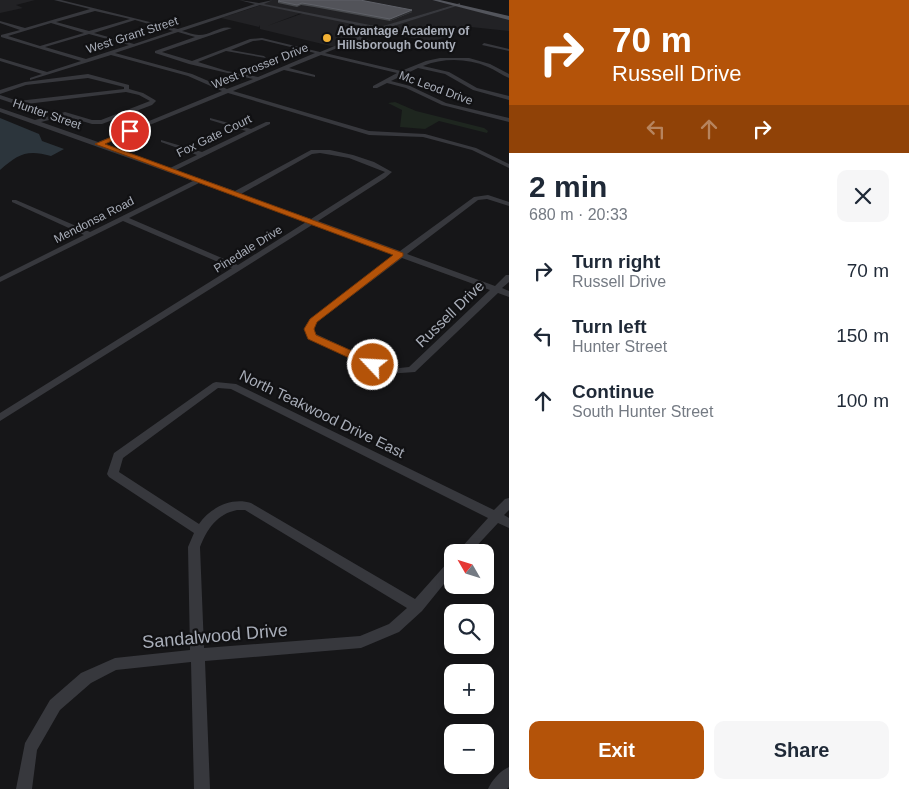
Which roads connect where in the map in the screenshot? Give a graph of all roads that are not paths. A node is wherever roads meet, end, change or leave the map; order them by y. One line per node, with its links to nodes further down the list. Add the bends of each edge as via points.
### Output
1 (56, 0): 6 (street)
2 (78, 0): 6 (street)
3 (241, 0): 7 (street)
4 (271, 0): 7 (street, West Grant Street)
5 (442, 0): 8 (main road)
6 (67, 3): 9 (street)
7 (259, 4): 15 (street); 17 (street, West Grant Street)
8 (458, 4): 10 (main road); 10 (main road); 15 (street, West Prosser Drive)
9 (96, 9): 11 (street); 13 (street)
10 (507, 17)
11 (135, 19): 17 (street); 18 (street)
12 (0, 22): 16 (street)
13 (51, 22): 16 (street); 18 (street)
14 (230, 28): 19 (street)
15 (379, 28): 20 (street, West Prosser Drive)
16 (24, 29): 24 (street, via 3,36)
17 (176, 31): 19 (street); 23 (street, West Grant Street)
18 (88, 32): 23 (street); 24 (street)
19 (200, 37): 32 (street, via 157,52)
20 (356, 38): 21 (street); 28 (street, West Prosser Drive)
21 (378, 44)
22 (484, 44): 26 (street)
23 (134, 45): 27 (street, West Grant Street)
24 (40, 47): 31 (street)
25 (226, 50): 28 (street, via 262,39); 29 (street); 32 (street)
26 (509, 50)
27 (110, 53): 31 (street, West Grant Street); 45 (street, via 190,75)
28 (319, 53): 34 (street, West Prosser Drive); 35 (street)
29 (264, 58)
30 (0, 59): 36 (street)
31 (86, 61): 36 (street, West Grant Street)
32 (191, 63): 39 (street)
33 (417, 66): 35 (street); 38 (street, via 439,58 468,60); 47 (street, via 447,73 475,89)
34 (283, 68): 37 (street); 39 (street, West Prosser Drive)
35 (402, 73): 41 (street)
36 (46, 74): 40 (street); 43 (street, West Grant Street)
37 (313, 76)
38 (509, 76)
39 (258, 78): 45 (street, West Prosser Drive)
40 (61, 80): 43 (street); 44 (street, via 100,80 127,86)
41 (386, 81): 42 (street); 52 (street, Mc Leod Drive, via 444,104)
42 (375, 87)
43 (0, 90)
44 (126, 90): 46 (street, via 18,102); 50 (street, via 152,103 102,122 69,114)
45 (226, 91): 57 (street, West Prosser Drive); 59 (street, via 370,133 423,135 483,152)
46 (0, 97)
47 (509, 98)
48 (0, 110): 53 (street, Hunter Street)
49 (39, 112): 50 (street)
50 (52, 116): 53 (street)
51 (212, 119): 55 (street)
52 (509, 120)
53 (36, 122): 57 (street, Hunter Street)
54 (268, 123): 55 (street, Fox Gate Court)
55 (251, 131): 58 (street, Fox Gate Court)
56 (163, 141): 58 (street)
57 (98, 144): 60 (street, Hunter Street)
58 (202, 154): 60 (street, Fox Gate Court)
59 (508, 165)
60 (170, 170): 61 (street, Hunter Street)
61 (198, 181): 62 (street, Hunter Street); 65 (street, Mendonsa Road)
62 (235, 194): 66 (street, Hunter Street); 66 (street, Pinedale Drive, via 311,152 332,152 389,172)
63 (14, 201): 67 (street)
64 (509, 204): 68 (street, Russell Drive, via 476,198)
65 (122, 218): 67 (street, Mendonsa Road); 69 (street)
66 (311, 222): 68 (street); 69 (street, Pinedale Drive)
67 (90, 235): 71 (street, Mendonsa Road)
68 (400, 254): 72 (street); 72 (street, Russell Drive, via 313,321 309,329 312,336 389,372 412,370)
69 (240, 268): 74 (street, Pinedale Drive)
70 (509, 277): 72 (street, Russell Drive)
71 (0, 280)
72 (496, 289): 73 (street)
73 (509, 294)
74 (0, 418)
75 (509, 502): 76 (street)
76 (496, 516): 77 (street); 78 (street, North Teakwood Drive East, via 233,386 216,385 118,456 113,474); 79 (street)
77 (509, 523)
78 (199, 530): 81 (street, via 223,508 235,504 247,506); 82 (street, via 194,547)
79 (471, 544)
80 (444, 575): 81 (street, Sandalwood Drive)
81 (417, 607): 82 (street, Sandalwood Drive, via 394,628 360,642)
82 (198, 655): 84 (street, Sandalwood Drive, via 115,664 86,678 55,704 30,748); 85 (street)
83 (509, 775): 86 (street)
84 (24, 789)
85 (202, 789)
86 (496, 789)

